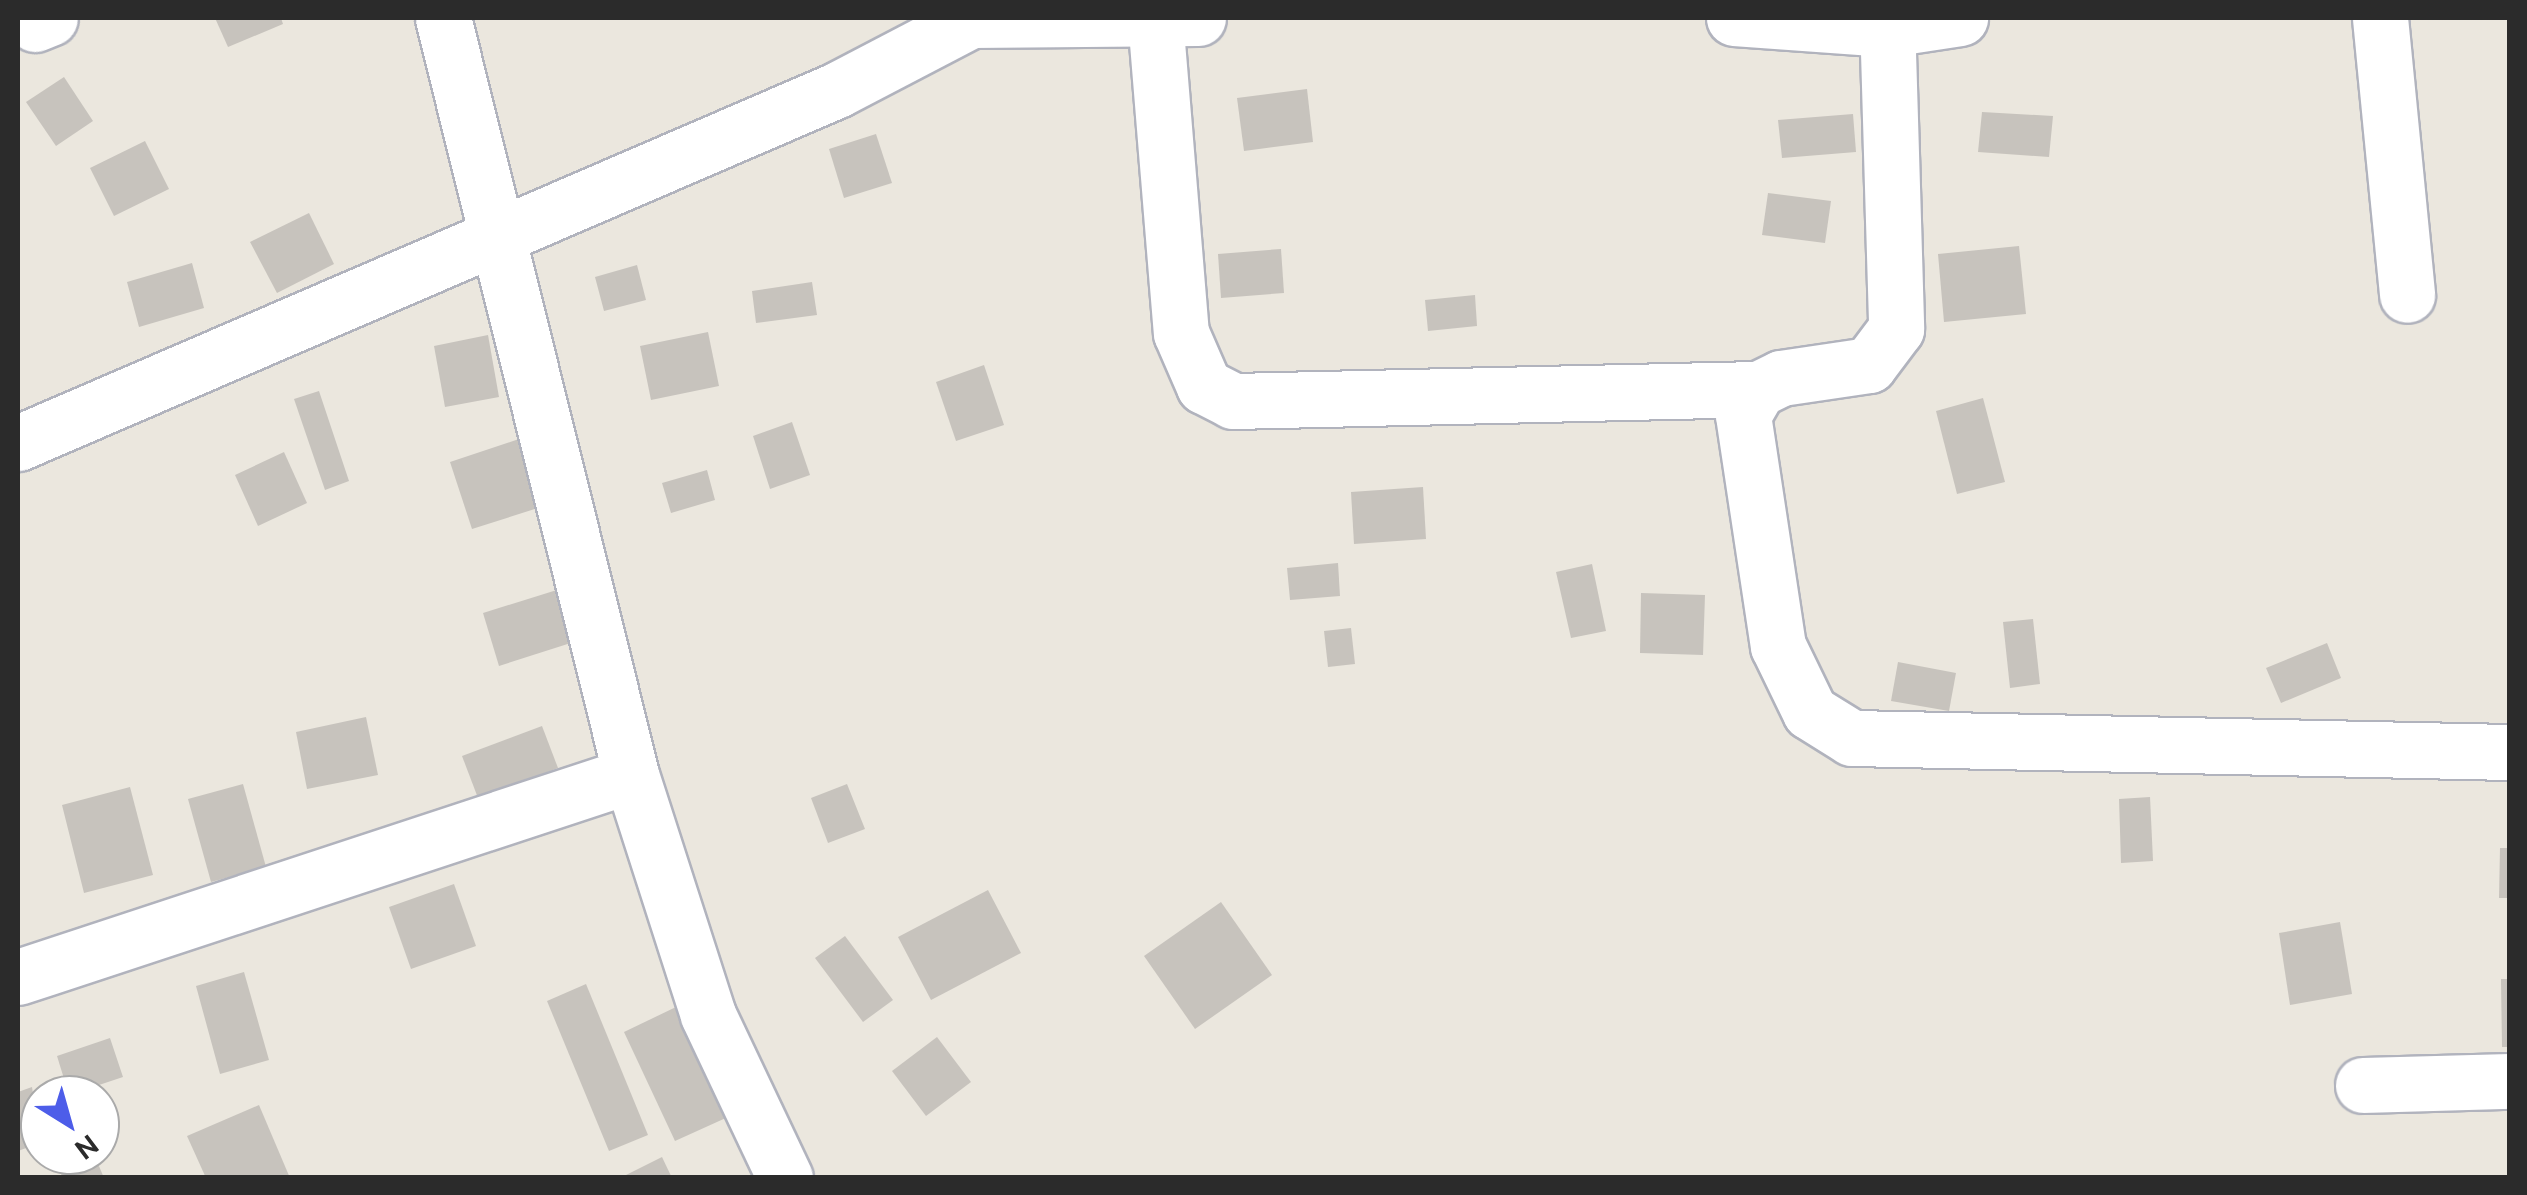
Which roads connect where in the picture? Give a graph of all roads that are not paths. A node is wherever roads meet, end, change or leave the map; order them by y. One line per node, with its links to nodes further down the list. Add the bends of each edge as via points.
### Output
1 (443, 18): 7 (street)
2 (1169, 18): 7 (street, via 972,20 837,90); 9 (street, via 1181,333 1204,386 1233,401)
3 (1734, 18): 6 (street)
4 (1960, 18): 6 (street)
5 (2380, 18): 8 (street)
6 (1888, 23): 9 (street, via 1896,328 1869,366)
7 (502, 236): 10 (street); 12 (street)
8 (2407, 295)
9 (1758, 388): 11 (street, via 1743,414 1778,646 1810,712 1852,738)
10 (18, 444)
11 (2510, 752)
12 (632, 775): 13 (street); 16 (street, via 708,1015)
13 (18, 977)
14 (2510, 1081): 15 (street)
15 (2363, 1086)
16 (785, 1178)

